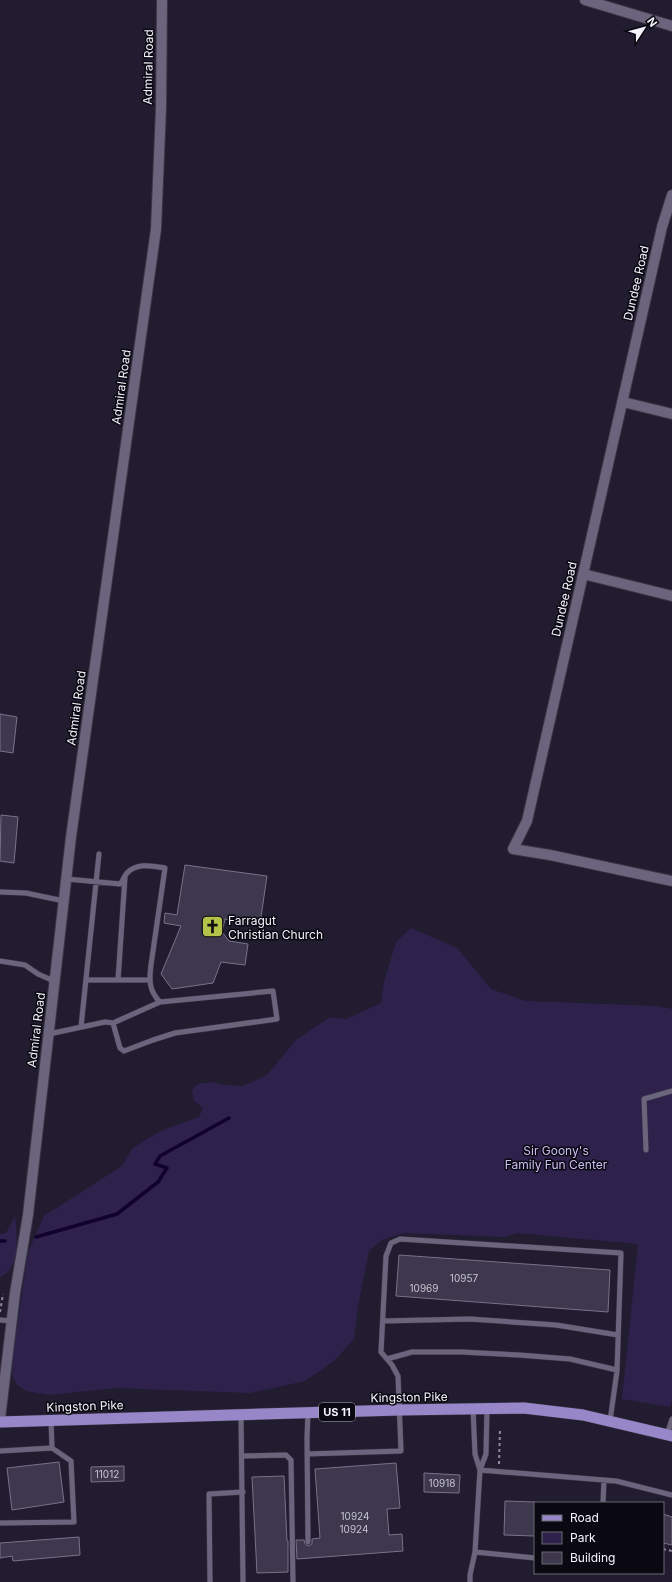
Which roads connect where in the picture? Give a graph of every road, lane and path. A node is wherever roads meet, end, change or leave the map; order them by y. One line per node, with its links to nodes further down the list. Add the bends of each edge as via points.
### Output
1 (162, 0): 14 (street, Admiral Road, via 156,229)
2 (585, 0): 3 (street)
3 (672, 26)
4 (672, 195): 5 (street, Dundee Road)
5 (662, 227): 6 (street); 7 (street, Dundee Road)
6 (672, 230)
7 (623, 402): 8 (street); 9 (street, Dundee Road)
8 (672, 414)
9 (583, 574): 10 (street); 13 (street, Dundee Road, via 527,821 513,849)
10 (672, 596)
11 (99, 854): 15 (lane)
12 (125, 877): 15 (lane, via 120,884); 20 (lane); 21 (lane, via 132,870 146,865 165,868)
13 (671, 878)
14 (67, 879): 15 (lane); 17 (street, Admiral Road)
15 (97, 882): 19 (lane)
16 (0, 892): 17 (lane, via 26,893)
17 (64, 901): 22 (street, Admiral Road)
18 (0, 961): 22 (lane, via 25,965)
19 (86, 980): 20 (lane); 25 (lane)
20 (118, 980): 21 (lane)
21 (150, 980): 23 (lane, via 153,995)
22 (55, 982): 26 (street, Admiral Road)
23 (160, 1002): 24 (lane); 24 (lane, via 273,991 277,1019 175,1033 124,1051 120,1048)
24 (113, 1023): 25 (lane)
25 (81, 1027): 26 (lane)
26 (49, 1034): 30 (street, Admiral Road, via 28,1215)
27 (672, 1090): 28 (lane, via 644,1099)
28 (646, 1150)
29 (0, 1320): 30 (lane)
30 (12, 1321): 42 (street, Admiral Road)
31 (383, 1321): 32 (lane, via 470,1319 556,1325); 32 (lane, via 386,1256 391,1243 400,1239 621,1253); 33 (lane, via 381,1352)
32 (618, 1335): 34 (lane)
33 (387, 1359): 34 (lane, via 412,1352 462,1352 570,1359); 37 (lane, via 398,1376)
34 (617, 1370): 43 (lane)
35 (473, 1408): 36 (main road, Kingston Pike / US 11); 37 (main road, Kingston Pike / US 11); 50 (lane, via 475,1454)
36 (487, 1408): 43 (main road, Kingston Pike / US 11, via 524,1408); 50 (lane, via 486,1454)
37 (399, 1410): 38 (main road, Kingston Pike / US 11); 48 (lane, via 401,1451)
38 (308, 1412): 39 (main road, Kingston Pike / US 11); 48 (lane)
39 (241, 1415): 41 (main road, Kingston Pike / US 11); 49 (lane)
40 (672, 1419): 45 (lane)
41 (50, 1420): 42 (main road, Kingston Pike / US 11); 46 (lane)
42 (0, 1421)
43 (610, 1421): 45 (main road, Kingston Pike / US 11)
44 (500, 1429): 51 (path)
45 (670, 1435)
46 (52, 1448): 47 (lane); 56 (lane, via 71,1461 74,1522)
47 (0, 1451)
48 (307, 1454): 57 (lane)
49 (242, 1456): 53 (lane); 62 (lane, via 286,1455 292,1460)
50 (480, 1470): 51 (lane); 58 (lane)
51 (498, 1471): 52 (lane)
52 (604, 1480): 54 (lane); 55 (lane)
53 (243, 1492): 60 (lane, via 209,1494); 61 (lane)
54 (672, 1496)
55 (603, 1502)
56 (0, 1523)
57 (308, 1542)
58 (475, 1552): 59 (lane); 63 (lane)
59 (534, 1558)
60 (210, 1582)
61 (243, 1582)
62 (292, 1582)
63 (470, 1582)

